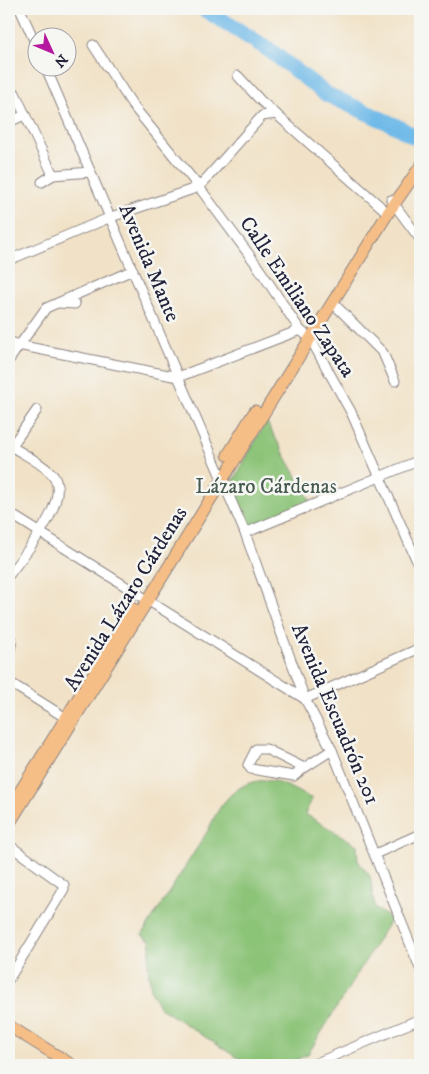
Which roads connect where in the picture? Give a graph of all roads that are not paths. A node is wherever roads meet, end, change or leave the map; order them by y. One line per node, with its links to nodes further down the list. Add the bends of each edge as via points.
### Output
1 (13, 9): 3 (street)
2 (20, 9): 4 (street)
3 (9, 11)
4 (29, 28)
5 (93, 45): 16 (street, Calle Emiliano Zapata, via 134,107)
6 (238, 76): 9 (street)
7 (50, 78): 13 (street, Avenida Mante)
8 (9, 93): 10 (street, via 15,93)
9 (276, 114): 16 (street, via 262,116); 17 (street)
10 (25, 115): 11 (street); 14 (street)
11 (9, 122)
12 (419, 163): 17 (main road, Avenida Lázaro Cárdenas)
13 (91, 172): 14 (street); 18 (street, Avenida Mante)
14 (53, 175): 15 (street)
15 (42, 182)
16 (199, 186): 18 (street); 25 (street, Calle Emiliano Zapata)
17 (389, 206): 19 (street); 23 (main road, Avenida Lázaro Cárdenas); 25 (main road, Avenida Lázaro Cárdenas)
18 (111, 217): 20 (street); 21 (street, Avenida Mante)
19 (420, 239)
20 (9, 260)
21 (133, 270): 22 (street); 29 (street, Avenida Mante)
22 (56, 302): 24 (street); 27 (street, via 40,313)
23 (333, 303): 25 (main road, Avenida Lázaro Cárdenas); 30 (street, via 383,353)
24 (75, 304)
25 (305, 335): 29 (street); 34 (main road, Avenida Lázaro Cárdenas); 35 (street, Calle Emiliano Zapata, via 336,382)
26 (9, 341): 27 (street)
27 (18, 345): 28 (street); 29 (street)
28 (9, 360)
29 (178, 377): 34 (street, Avenida Mante)
30 (395, 381)
31 (38, 410): 32 (street)
32 (10, 446): 37 (street, via 52,474 59,487 58,500)
33 (420, 460): 35 (street)
34 (219, 477): 38 (street, Avenida Escuadrón 201); 41 (main road, Avenida Lázaro Cárdenas)
35 (382, 477): 38 (street); 39 (street, Calle Emiliano Zapata)
36 (9, 513): 37 (street)
37 (39, 532): 40 (street); 41 (street)
38 (244, 533): 46 (street, Avenida Escuadrón 201)
39 (420, 568)
40 (9, 574)
41 (145, 598): 46 (street); 47 (main road, Avenida Lázaro Cárdenas); 50 (main road, Avenida Lázaro Cárdenas)
42 (12, 642): 44 (street)
43 (420, 648): 46 (street)
44 (9, 653)
45 (9, 682): 47 (street)
46 (305, 699): 48 (street, Avenida Escuadrón 201)
47 (66, 718): 50 (main road, Avenida Lázaro Cárdenas)
48 (332, 750): 49 (street); 55 (street, Avenida Escuadrón 201)
49 (304, 768): 49 (street, via 260,748 256,749 248,765 250,769 290,776)
50 (30, 782): 51 (main road, Avenida Lázaro Cárdenas); 52 (main road, Avenida Lázaro Cárdenas)
51 (9, 808)
52 (9, 824)
53 (420, 834): 55 (street)
54 (9, 845): 57 (street, via 62,882 64,889)
55 (375, 854): 56 (street, Avenida Escuadrón 201)
56 (420, 968)
57 (9, 979)
58 (420, 1020): 61 (street)
59 (9, 1026): 60 (main road)
60 (72, 1065)
61 (312, 1065)

